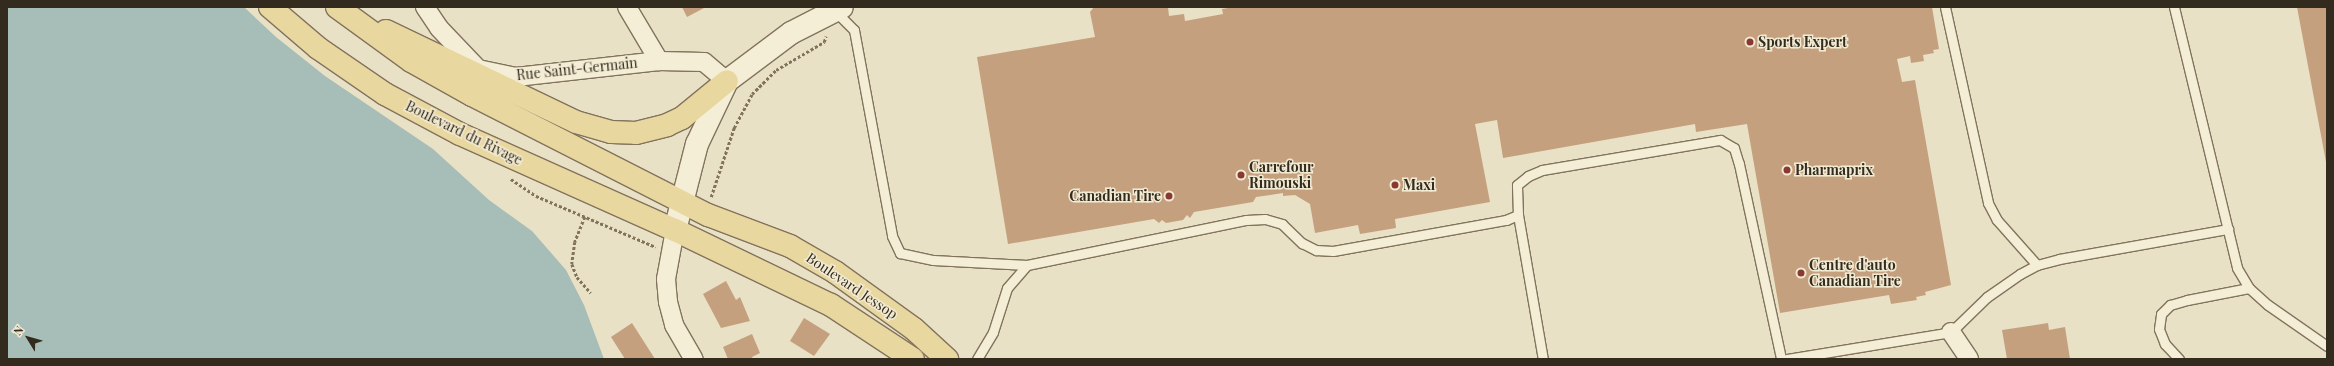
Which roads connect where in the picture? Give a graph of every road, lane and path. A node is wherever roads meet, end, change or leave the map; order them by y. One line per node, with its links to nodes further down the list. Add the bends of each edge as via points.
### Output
1 (270, 7): 15 (main road, Boulevard du Rivage, via 318,48 385,94 460,134)
2 (338, 7): 9 (main road, via 576,122 612,132 636,132 666,125 682,118); 11 (main road, via 411,61)
3 (425, 7): 8 (street, Rue Saint-Germain, via 439,28 478,69 516,78)
4 (627, 7): 8 (street)
5 (1945, 7): 17 (lane, via 1988,203 1997,220)
6 (2174, 7): 14 (lane)
7 (837, 8): 9 (main road, via 791,33); 10 (path, via 824,42 776,70 752,94 734,128); 16 (lane, via 854,30 892,236 900,253 933,260)
8 (659, 61): 9 (street, Rue Saint-Germain, via 704,62)
9 (727, 81): 11 (main road, via 697,144)
10 (720, 172)
11 (681, 201): 15 (main road); 24 (main road, Boulevard Jessop, via 708,215 790,246 835,272 914,329)
12 (1518, 215): 16 (lane, via 1506,220 1333,250 1316,250 1302,243 1282,224 1265,219 1246,220); 26 (lane); 27 (lane, via 1517,185 1528,176 1542,170 1720,140 1734,148 1739,164)
13 (585, 217): 19 (path, via 575,242 572,264 577,277)
14 (2228, 229): 17 (lane, via 2059,259); 18 (lane, via 2237,268)
15 (675, 230): 22 (street, via 666,280 668,302 674,324); 23 (main road, Boulevard Jessop, via 831,305)
16 (1027, 265): 25 (lane, via 1007,288 993,332)
17 (2037, 266): 20 (lane, via 2020,274 1987,297)
18 (2249, 288): 21 (lane, via 2268,305); 30 (lane, via 2170,305 2161,314 2159,330 2165,344)
19 (590, 293)
20 (1951, 332): 28 (lane); 29 (street)
21 (2327, 346)
22 (694, 359)
23 (913, 359)
24 (947, 359)
25 (977, 359)
26 (1542, 359)
27 (1781, 359)
28 (1787, 359)
29 (1969, 359)
30 (2179, 359)

